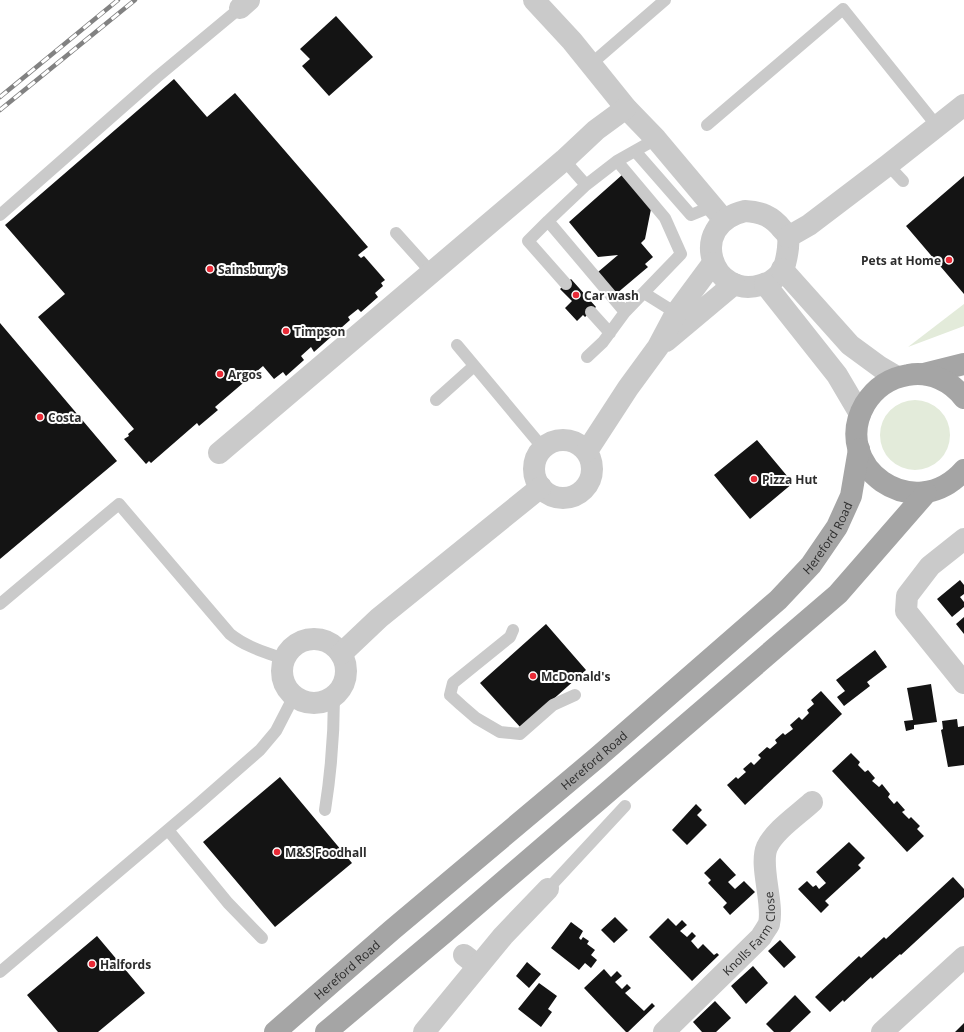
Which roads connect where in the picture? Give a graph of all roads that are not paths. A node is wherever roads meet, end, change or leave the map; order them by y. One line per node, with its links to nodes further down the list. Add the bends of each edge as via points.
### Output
1 (534, 0): 4 (street)
2 (665, 0): 4 (lane)
3 (245, 4): 17 (lane, via 157,77)
4 (591, 64): 6 (street)
5 (964, 104): 8 (street)
6 (626, 108): 9 (street); 11 (street, via 596,130)
7 (707, 125): 8 (lane, via 844,9)
8 (937, 126): 13 (street)
9 (656, 139): 10 (lane); 16 (street)
10 (635, 151): 12 (lane); 16 (lane, via 691,215)
11 (564, 160): 15 (lane); 23 (street)
12 (617, 161): 15 (lane); 27 (lane, via 665,218 681,254)
13 (888, 165): 14 (lane); 20 (street, via 809,225)
14 (903, 181)
15 (586, 186): 18 (lane)
16 (718, 213): 20 (street, via 757,211 778,223); 21 (street, via 712,240)
17 (0, 215)
18 (548, 221): 24 (lane, via 528,241); 29 (lane)
19 (396, 233): 23 (lane)
20 (788, 237): 22 (street, via 787,257)
21 (713, 263): 25 (street, via 725,279); 30 (street)
22 (782, 269): 26 (street, via 775,278); 38 (street, via 850,345 880,368)
23 (432, 273): 45 (street)
24 (566, 284)
25 (734, 284): 26 (street, via 755,287); 33 (street)
26 (765, 284): 41 (street, via 837,375)
27 (644, 293): 29 (lane); 30 (lane)
28 (591, 312): 31 (lane)
29 (625, 312): 31 (lane)
30 (676, 313): 33 (street)
31 (610, 333): 34 (lane)
32 (457, 345): 36 (lane)
33 (658, 347): 44 (street)
34 (587, 357)
35 (964, 364): 37 (main road)
36 (474, 366): 40 (lane); 42 (lane)
37 (924, 374): 38 (main road); 39 (main road, via 942,379 958,390)
38 (897, 377): 41 (main road, via 884,383 870,396)
39 (964, 398)
40 (436, 400)
41 (860, 414): 43 (main road, via 857,430)
42 (543, 448): 44 (street, via 551,442 570,440); 47 (street, via 534,467)
43 (859, 450): 48 (main road, via 872,474 889,486 907,493); 66 (main road, Hereford Road, via 851,496 837,527 811,566 778,600)
44 (587, 451): 47 (street, via 591,459 592,473 587,486 580,493 560,498)
45 (219, 453)
46 (964, 470): 48 (main road, via 957,479)
47 (541, 487): 52 (street, via 379,618)
48 (926, 493): 67 (main road, via 838,594)
49 (964, 540): 54 (street, via 930,566 907,596 906,611)
50 (0, 604): 53 (lane, via 119,504 230,634 239,642)
51 (514, 630): 55 (lane, via 510,637 453,683 450,695 476,718 500,732 520,734 553,705)
52 (341, 654): 53 (street, via 326,641 316,639 297,643); 57 (street, via 346,672 340,689)
53 (284, 659): 56 (street, via 283,679)
54 (964, 683)
55 (574, 695)
56 (294, 696): 57 (street, via 314,702 325,701); 61 (lane, via 276,731 260,750)
57 (334, 696): 60 (lane, via 330,776)
58 (812, 802): 69 (street, Knolls Farm Close, via 775,836 767,849 765,861 770,907 768,924 761,937)
59 (625, 806): 62 (lane)
60 (325, 810)
61 (168, 830): 63 (lane, via 228,903); 65 (lane)
62 (548, 889): 68 (street, via 503,936 471,961)
63 (262, 938)
64 (964, 957): 70 (street)
65 (0, 972)
66 (275, 1032)
67 (326, 1032)
68 (424, 1032)
69 (664, 1032)
70 (882, 1032)

